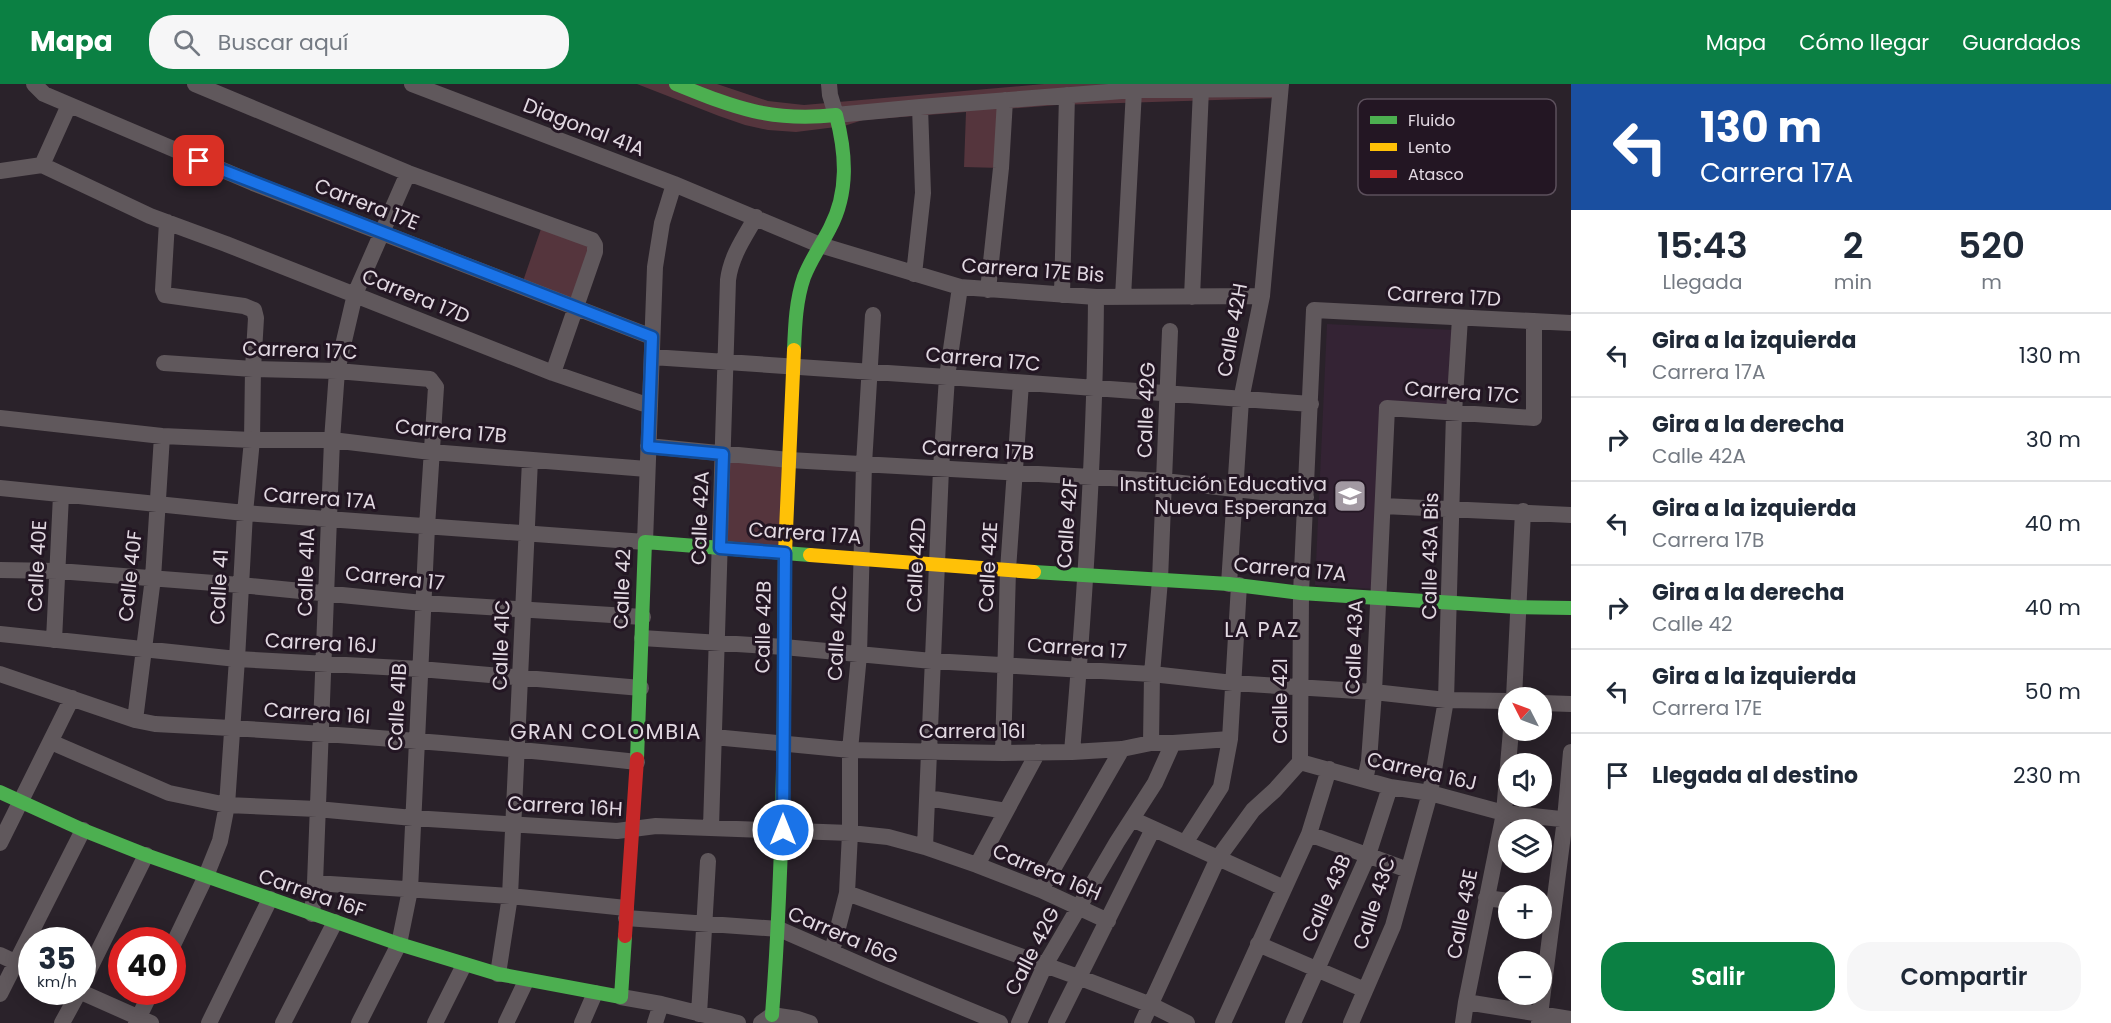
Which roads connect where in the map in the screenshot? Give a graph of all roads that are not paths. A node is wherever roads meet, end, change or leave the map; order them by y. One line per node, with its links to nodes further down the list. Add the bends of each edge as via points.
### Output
1 (34, 84): 11 (street, Carrera 17E, via 44,94)
2 (195, 84): 16 (street)
3 (412, 84): 17 (street, Diagonal 41A)
4 (676, 84): 13 (street, via 774,116)
5 (829, 84): 13 (street)
6 (1280, 87): 7 (street); 27 (street, Calle 42H)
7 (1201, 89): 8 (street); 30 (street)
8 (1134, 90): 9 (street); 29 (street)
9 (1056, 92): 10 (street); 26 (street)
10 (1005, 100): 12 (street); 24 (street)
11 (69, 105): 14 (street); 20 (street, Carrera 17E, via 253,183)
12 (920, 106): 13 (street); 22 (street, via 923,193)
13 (836, 115): 21 (street, via 844,152 844,181 835,220)
14 (42, 165): 15 (street); 19 (street, Carrera 17D)
15 (1, 168)
16 (408, 173): 20 (street, Calle 41A); 31 (street, via 592,240 596,252)
17 (674, 184): 18 (street, Carrera 17E Bis); 38 (street, Calle 42, via 655,267)
18 (756, 217): 21 (street, Carrera 17E Bis); 41 (street, Calle 42A, via 730,265)
19 (167, 222): 25 (street, Carrera 17D); 43 (street, Calle 41, via 165,295 254,310)
20 (381, 231): 25 (street, Calle 41A); 31 (street, Carrera 17E)
21 (820, 245): 22 (street, Carrera 17E Bis); 42 (street, Calle 42B, via 797,299)
22 (914, 274): 23 (street, Carrera 17E Bis)
23 (960, 287): 24 (street, Carrera 17E Bis); 47 (street, Calle 42D)
24 (988, 290): 26 (street, Carrera 17E Bis)
25 (355, 294): 44 (street, Calle 41A); 46 (street, Carrera 17D)
26 (1062, 295): 28 (street, Carrera 17E Bis)
27 (1262, 296): 30 (street, Carrera 17E Bis); 52 (street, Calle 42H)
28 (1096, 297): 29 (street, Carrera 17E Bis); 50 (street, Calle 42F)
29 (1123, 297): 30 (street, Carrera 17E Bis)
30 (1192, 297)
31 (577, 309): 38 (street, Carrera 17E); 46 (street)
32 (1314, 310): 34 (street, Carrera 17D); 53 (street, Calle 42I)
33 (873, 315): 45 (street, Calle 42C)
34 (1460, 318): 35 (street, Carrera 17D); 56 (street, Calle 43A Bis)
35 (1534, 321): 36 (street, Carrera 17D); 56 (street, Carrera 17C, via 1534,418)
36 (1571, 323)
37 (1170, 331): 51 (street, Calle 42G)
38 (652, 337): 39 (street, Calle 42)
39 (652, 357): 41 (street, Carrera 17C); 54 (street, Calle 42)
40 (164, 363): 43 (street, Carrera 17C)
41 (725, 363): 42 (street, Carrera 17C); 63 (street, Calle 42A)
42 (794, 368): 45 (street, Carrera 17C); 65 (street, Calle 42B)
43 (253, 369): 44 (street, Carrera 17C); 59 (street, Calle 41)
44 (337, 371): 48 (street, Carrera 17C); 60 (street, Calle 41A)
45 (869, 372): 47 (street, Carrera 17C); 66 (street, Calle 42C)
46 (553, 373): 54 (street, Carrera 17D)
47 (947, 376): 49 (street, Carrera 17C); 68 (street, Calle 42D)
48 (434, 382): 62 (street, Calle 41B)
49 (1021, 383): 50 (street, Carrera 17C); 69 (street, Calle 42E)
50 (1095, 388): 51 (street, Carrera 17C); 70 (street, Calle 42F)
51 (1167, 393): 52 (street, Carrera 17C); 71 (street, Calle 42G)
52 (1240, 400): 53 (street, Carrera 17C); 73 (street, Calle 42H)
53 (1311, 405): 75 (street, Calle 42I)
54 (650, 406): 61 (street, Calle 42)
55 (1387, 408): 56 (street, Carrera 17C); 77 (street, Calle 43A)
56 (1454, 413): 78 (street, Calle 43A Bis)
57 (0, 418): 58 (street, Carrera 17B)
58 (162, 436): 59 (street, Carrera 17B); 76 (street, Calle 40F)
59 (252, 440): 60 (street, Carrera 17B); 80 (street, Calle 41)
60 (332, 440): 62 (street, Carrera 17B); 82 (street, Calle 41A)
61 (648, 447): 63 (street, Carrera 17B); 67 (street, Calle 42)
62 (431, 452): 64 (street, Carrera 17B); 83 (street, Calle 41B)
63 (723, 454): 65 (street, Carrera 17B); 86 (street, Calle 42A)
64 (530, 460): 67 (street, Carrera 17B); 84 (street, Calle 41C)
65 (789, 460): 66 (street, Carrera 17B); 87 (street, Calle 42B)
66 (864, 464): 68 (street, Carrera 17B); 88 (street, Calle 42C)
67 (647, 469): 85 (street, Calle 42)
68 (941, 469): 69 (street, Carrera 17B); 89 (street, Calle 42D)
69 (1015, 472): 70 (street, Carrera 17B); 91 (street, Calle 42E)
70 (1092, 477): 71 (street, Carrera 17B); 93 (street, Calle 42F)
71 (1164, 481): 73 (street, Carrera 17B); 95 (street, Calle 42G)
72 (0, 488): 74 (street, Carrera 17A)
73 (1234, 489): 75 (street, Carrera 17B); 97 (street, Calle 42H)
74 (61, 495): 76 (street, Carrera 17A); 92 (street, Calle 40E)
75 (1306, 497): 99 (street, Calle 42I)
76 (158, 504): 80 (street, Carrera 17A); 94 (street, Calle 40F)
77 (1383, 506): 78 (street); 100 (street, Calle 43A)
78 (1452, 508): 79 (street); 101 (street, Calle 43A Bis)
79 (1522, 512): 81 (street); 103 (street)
80 (245, 513): 82 (street, Carrera 17A); 96 (street, Calle 41)
81 (1571, 515)
82 (329, 519): 83 (street, Carrera 17A); 98 (street, Calle 41A)
83 (427, 527): 84 (street, Carrera 17A); 102 (street, Calle 41B)
84 (528, 534): 85 (street, Carrera 17A); 104 (street, Calle 41C)
85 (645, 542): 86 (street, Carrera 17A); 106 (street, Calle 42)
86 (720, 548): 87 (street, Carrera 17A); 110 (street, Calle 42A)
87 (785, 553): 88 (street, Carrera 17A); 111 (street, Calle 42B)
88 (862, 559): 89 (street, Carrera 17A); 113 (street, Calle 42C)
89 (938, 565): 91 (street, Carrera 17A); 115 (street, Calle 42D)
90 (0, 570): 92 (street, Carrera 17)
91 (1008, 570): 93 (street, Carrera 17A); 117 (street, Calle 42E)
92 (58, 571): 94 (street, Carrera 17); 109 (street, Calle 40E)
93 (1085, 576): 95 (street, Carrera 17A); 119 (street, Calle 42F)
94 (153, 578): 96 (street, Carrera 17); 112 (street, Calle 40F)
95 (1161, 580): 97 (street, Carrera 17A); 120 (street, Calle 42G)
96 (240, 585): 98 (street, Carrera 17); 114 (street, Calle 41)
97 (1234, 585): 99 (street, Carrera 17A); 123 (street, Calle 42H)
98 (326, 592): 102 (street, Carrera 17); 116 (street, Calle 41A)
99 (1301, 592): 100 (street, Carrera 17A); 124 (street, Calle 42I)
100 (1377, 597): 101 (street, Carrera 17A); 127 (street, Calle 43A)
101 (1450, 602): 103 (street, Carrera 17A); 129 (street, Calle 43A Bis)
102 (423, 603): 104 (street, Carrera 17); 118 (street, Calle 41B)
103 (1517, 607): 105 (street, Carrera 17A); 125 (street)
104 (523, 608): 106 (street, Carrera 17); 122 (street, Calle 41C)
105 (1571, 608)
106 (643, 617): 108 (street, Calle 42)
107 (0, 634): 109 (street, Carrera 16J)
108 (642, 638): 110 (street, Carrera 17); 126 (street, Calle 42)
109 (54, 640): 112 (street, Carrera 16J)
110 (716, 642): 111 (street, Carrera 17); 136 (street, Calle 42A)
111 (784, 647): 113 (street, Carrera 17); 143 (street, Calle 42B)
112 (144, 650): 114 (street, Carrera 16J); 133 (street, Calle 40F)
113 (859, 655): 115 (street, Carrera 17); 146 (street, Calle 42C)
114 (237, 659): 116 (street, Carrera 16J); 134 (street, Calle 41)
115 (932, 661): 117 (street, Carrera 17); 147 (street, Calle 42D)
116 (323, 665): 118 (street, Carrera 16J); 135 (street, Calle 41A)
117 (1004, 665): 119 (street, Carrera 17); 151 (street, Calle 42E)
118 (420, 669): 122 (street, Carrera 16J); 140 (street, Calle 41B)
119 (1079, 669): 120 (street, Carrera 17); 149 (street, Calle 42F)
120 (1152, 674): 123 (street, Carrera 17); 141 (street, Calle 42G)
121 (1, 677): 128 (street, Carrera 16I)
122 (521, 677): 126 (street, Carrera 16J); 144 (street, Calle 41C)
123 (1233, 683): 124 (street, Carrera 17); 137 (street, Calle 42H)
124 (1300, 687): 127 (street, Carrera 17); 153 (street, Calle 42I)
125 (1514, 687)
126 (641, 688): 152 (street, Calle 42)
127 (1374, 692): 129 (street, Carrera 17); 155 (street, Calle 43A)
128 (72, 698): 133 (street, Carrera 16I); 139 (street)
129 (1446, 700): 130 (street, Carrera 17); 158 (street, Calle 43A Bis)
130 (1498, 701)
131 (1552, 703): 132 (street)
132 (1571, 704)
133 (135, 720): 134 (street, Carrera 16I)
134 (231, 728): 135 (street, Carrera 16I); 161 (street, Calle 41)
135 (320, 734): 140 (street, Carrera 16I); 162 (street, Calle 41A)
136 (714, 736): 143 (street, Carrera 16I); 169 (street, Calle 42A)
137 (1230, 739): 142 (street, Carrera 16I); 177 (street, Calle 42H, via 1221,787)
138 (1510, 741): 164 (street)
139 (51, 742): 160 (street); 161 (street, Carrera 16H, via 169,793)
140 (417, 742): 144 (street, Carrera 16I); 165 (street, Calle 41B)
141 (1150, 743): 142 (street, Carrera 16I); 145 (street, Carrera 16I)
142 (1173, 743): 166 (street, Calle 42G, via 1155,783)
143 (784, 744): 146 (street, Carrera 16I); 173 (street, Calle 42B)
144 (517, 749): 152 (street, Carrera 16I); 168 (street, Calle 41C)
145 (1122, 749): 149 (street, Carrera 16I); 189 (street)
146 (850, 750): 147 (street, Carrera 16I); 174 (street, Calle 42C)
147 (928, 752): 151 (street, Carrera 16I); 159 (street, Calle 42D)
148 (1038, 752): 149 (street, Carrera 16I); 151 (street, Carrera 16I); 163 (street)
149 (1072, 752)
150 (1571, 752): 167 (street)
151 (1003, 753)
152 (637, 762): 172 (street, Calle 42)
153 (1300, 762): 154 (street, Carrera 16J); 181 (street, Calle 42I, via 1253,810)
154 (1329, 769): 155 (street, Carrera 16J); 175 (street)
155 (1365, 780): 156 (street, Carrera 16J)
156 (1390, 787): 158 (street, Carrera 16J); 180 (street, Calle 43B)
157 (0, 792): 160 (street, Carrera 16F)
158 (1430, 793): 164 (street, Carrera 16J); 184 (street, Calle 43C)
159 (928, 798): 163 (street); 178 (street, Calle 42D)
160 (21, 802): 171 (street, Carrera 16F); 176 (street)
161 (227, 805): 162 (street, Carrera 16H); 185 (street, Calle 41, via 220,841)
162 (317, 809): 165 (street, Carrera 16H); 186 (street, Calle 41A)
163 (1006, 811): 183 (street)
164 (1504, 813): 167 (street, Carrera 16J); 193 (street, Calle 43E)
165 (413, 818): 168 (street, Carrera 16H); 188 (street, Calle 41B)
166 (1132, 819): 170 (street); 196 (street, Calle 42G)
167 (1568, 820): 190 (street)
168 (514, 824): 172 (street, Carrera 16H); 192 (street, Calle 41C)
169 (711, 827): 172 (street, Carrera 16H, via 656,825); 173 (street, Carrera 16H)
170 (1153, 829): 177 (street); 199 (street)
171 (83, 830): 179 (street, Carrera 16F); 210 (street)
172 (633, 830): 197 (street, Calle 42)
173 (783, 830): 174 (street, Carrera 16H); 203 (street, Calle 42B)
174 (850, 833): 178 (street, Carrera 16H, via 888,837); 191 (street, Calle 42C)
175 (1309, 834): 180 (street); 187 (street)
176 (0, 843)
177 (1185, 843): 181 (street)
178 (925, 847): 183 (street, Carrera 16H)
179 (146, 855): 185 (street, Carrera 16F); 209 (street)
180 (1368, 855): 184 (street); 214 (street, Calle 43B)
181 (1218, 858): 187 (street); 227 (street, Calle 42I)
182 (708, 861): 201 (street)
183 (977, 865): 189 (street, Carrera 16H)
184 (1408, 870): 218 (street, Calle 43C, via 1393,926)
185 (206, 876): 194 (street, Carrera 16F); 202 (street, Calle 41)
186 (315, 883): 188 (street, Carrera 16G); 198 (street, Calle 41A)
187 (1284, 888): 206 (street)
188 (410, 890): 192 (street, Carrera 16G); 205 (street, Calle 41B)
189 (1041, 890): 196 (street, Carrera 16H)
190 (1552, 890)
191 (847, 893): 207 (street, Calle 42C); 213 (street, Carrera 16G)
192 (510, 896): 197 (street, Carrera 16G); 215 (street, Calle 41C)
193 (1486, 898): 195 (street); 223 (street, Calle 43E)
194 (270, 899): 198 (street, Carrera 16F); 234 (street)
195 (1498, 900)
196 (1078, 907): 199 (street, Carrera 16H); 213 (street, Calle 42G)
197 (626, 913): 201 (street, Carrera 16G); 221 (street, Calle 42)
198 (312, 914): 200 (street, Carrera 16F)
199 (1108, 921): 216 (street)
200 (335, 922): 205 (street, Carrera 16F); 235 (street)
201 (704, 922): 203 (street, Carrera 16G); 228 (street)
202 (182, 927)
203 (779, 929): 207 (street, Carrera 16G); 229 (street, Calle 42B)
204 (1546, 939): 230 (street)
205 (399, 944): 212 (street, Carrera 16F); 236 (street, Calle 41B)
206 (1258, 944): 214 (street); 248 (street)
207 (832, 951): 243 (street, Carrera 16G)
208 (0, 955): 210 (street)
209 (96, 956)
210 (15, 963): 211 (street); 220 (street)
211 (18, 964)
212 (464, 965): 215 (street, Carrera 16F); 237 (street)
213 (1045, 965): 216 (street, Carrera 16G); 244 (street, Calle 42G)
214 (1318, 969): 218 (street); 249 (street, Calle 43B)
215 (498, 974): 217 (street, Carrera 16F)
216 (1078, 977): 227 (street, Carrera 16G); 245 (street)
217 (526, 981): 219 (street, Carrera 16F); 238 (street)
218 (1365, 990): 250 (street, Calle 43C)
219 (595, 993): 221 (street, Carrera 16F); 239 (street)
220 (0, 994)
221 (621, 997): 224 (street)
222 (96, 1000): 232 (street)
223 (1466, 1002): 230 (street); 251 (street, Calle 43E)
224 (661, 1004): 228 (street); 240 (street)
225 (72, 1005): 233 (street)
226 (147, 1005): 232 (street)
227 (1151, 1005): 246 (street, Calle 42I); 247 (street, Carrera 16G)
228 (699, 1014): 241 (street)
229 (766, 1019): 242 (street)
230 (1540, 1019): 231 (street)
231 (1571, 1019)
232 (142, 1022)
233 (62, 1023)
234 (209, 1023)
235 (284, 1023)
236 (360, 1023)
237 (435, 1023)
238 (506, 1023)
239 (582, 1023)
240 (655, 1023)
241 (738, 1023)
242 (810, 1023)
243 (1000, 1023)
244 (1019, 1023)
245 (1056, 1023)
246 (1142, 1023)
247 (1187, 1023)
248 (1222, 1023)
249 (1293, 1023)
250 (1351, 1023)
251 (1463, 1023)

